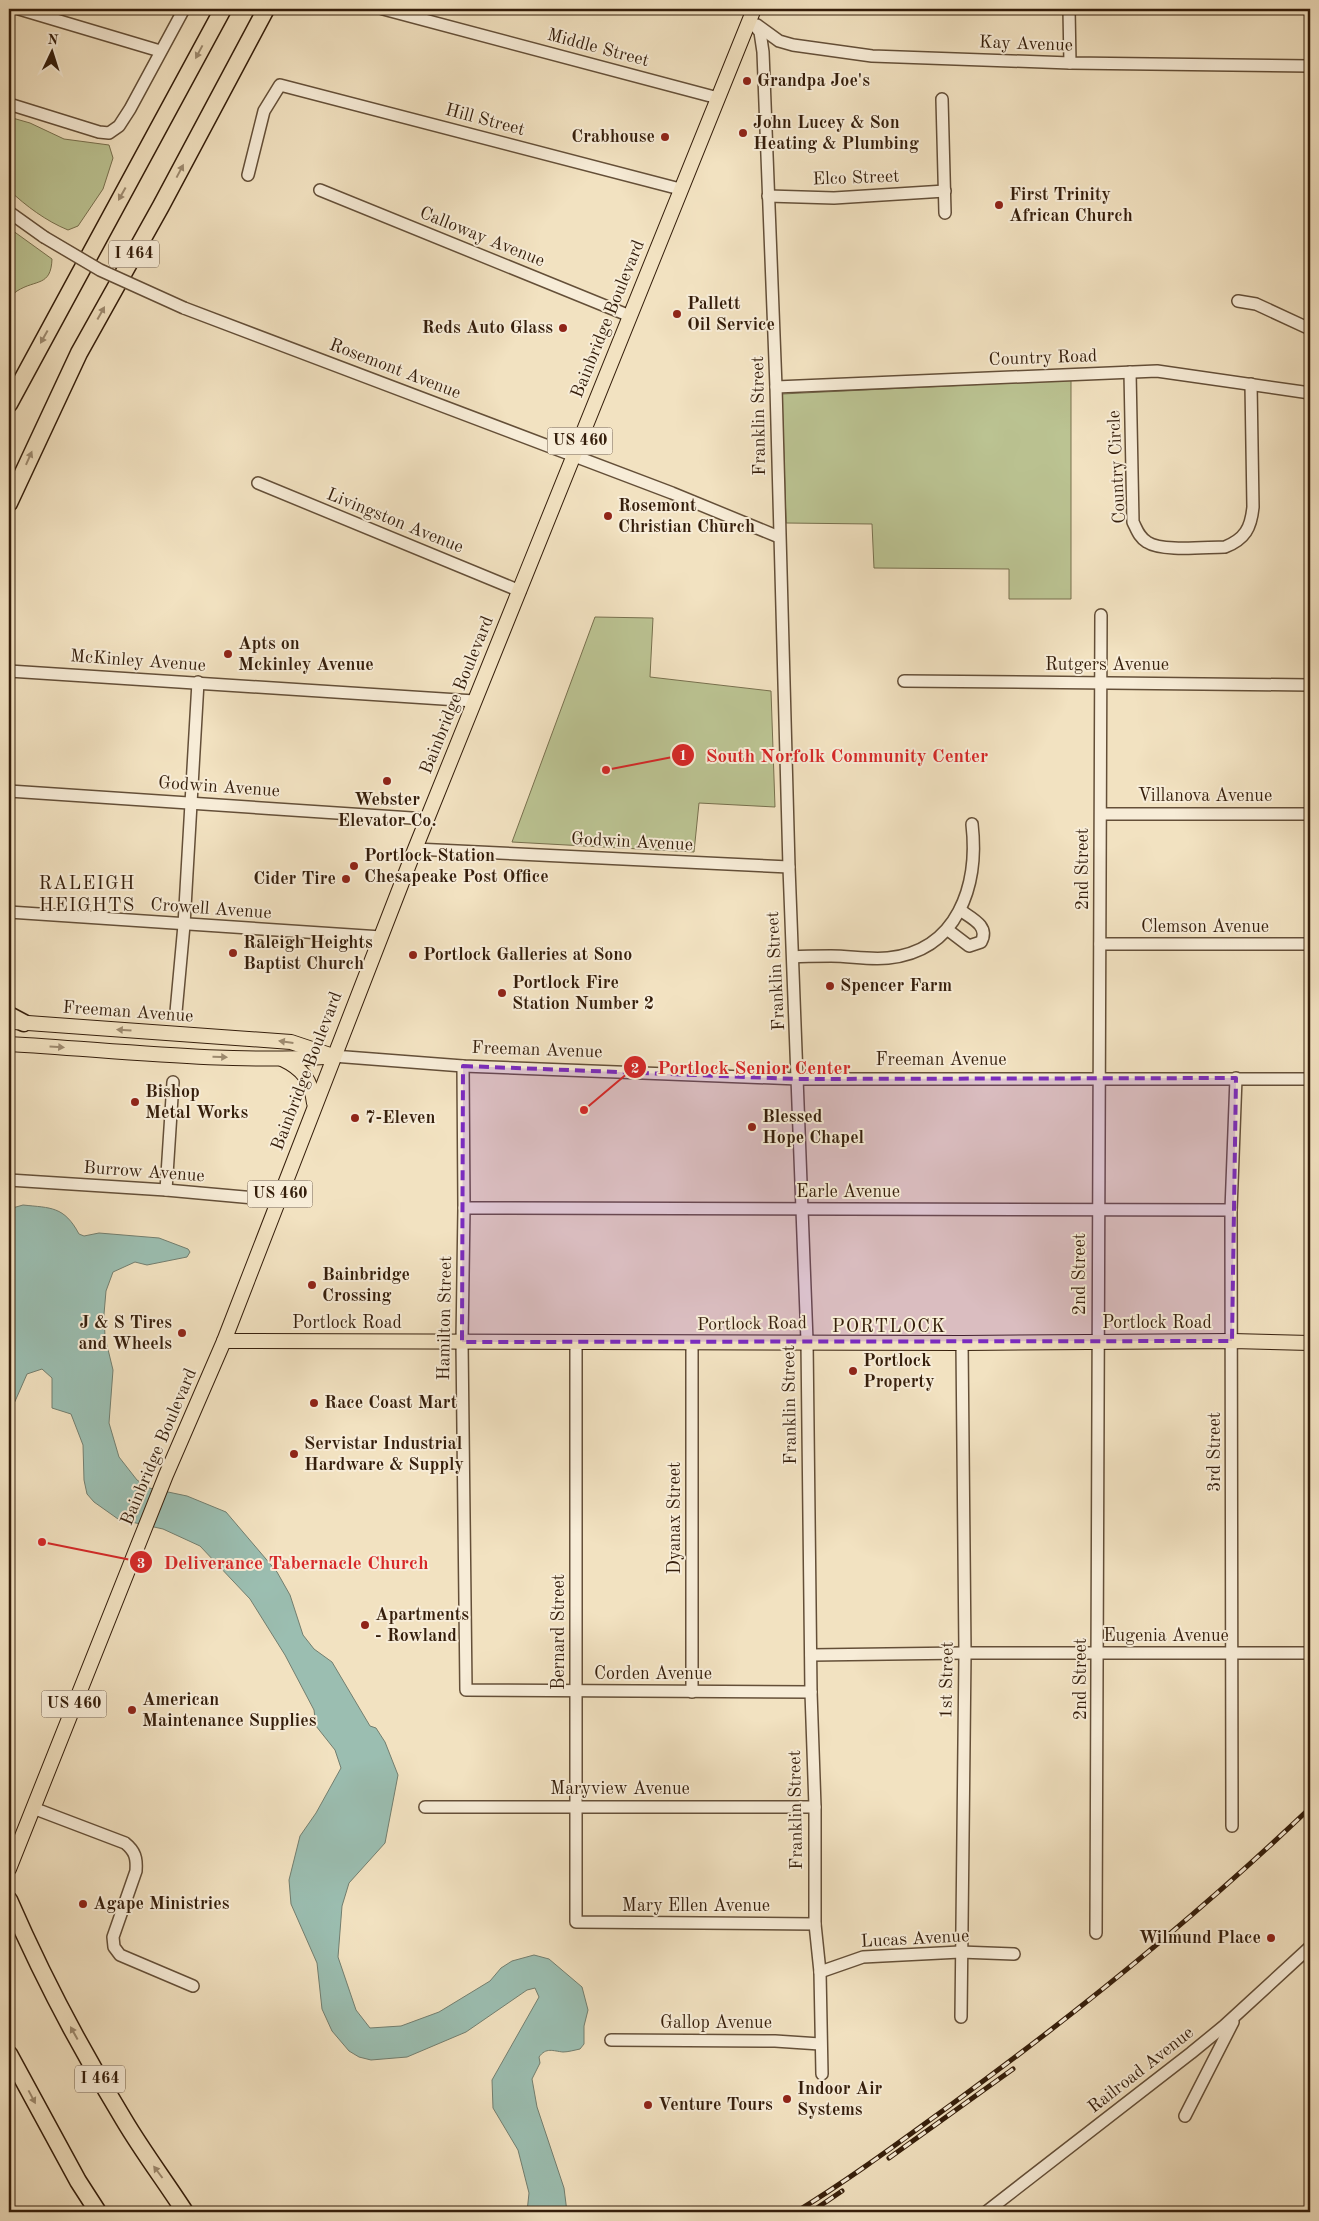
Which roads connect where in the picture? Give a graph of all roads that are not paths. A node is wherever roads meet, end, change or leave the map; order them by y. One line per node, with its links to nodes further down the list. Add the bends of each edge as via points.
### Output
1 (19, 9): 8 (street)
2 (184, 9): 8 (street)
3 (222, 9): 28 (highway, I 464, one-way to 28)
4 (266, 9): 31 (highway, I 464, one-way to 4, via 79,353)
5 (383, 9): 11 (street, Middle Street)
6 (1069, 9): 9 (street)
7 (752, 14): 9 (street, Kay Avenue, via 779,41 824,50 872,56); 11 (main road, Bainbridge Boulevard / US 460); 18 (street, Franklin Street, via 760,32 763,52)
8 (160, 51): 13 (street, via 130,109 119,126 109,133)
9 (1070, 64): 10 (street, Kay Avenue)
10 (1310, 66)
11 (718, 98): 15 (main road, Bainbridge Boulevard / US 460)
12 (942, 98): 17 (street)
13 (9, 104)
14 (248, 175): 15 (street, Hill Street, via 264,111 280,85)
15 (680, 189): 22 (main road, Bainbridge Boulevard / US 460)
16 (320, 190): 22 (street, Calloway Avenue)
17 (945, 191): 18 (street, Elco Street, via 834,198); 20 (street)
18 (768, 196): 26 (street, Franklin Street)
19 (9, 212): 29 (street, Rosemont Avenue, bridge, via 100,270 184,308)
20 (945, 213)
21 (1238, 300): 23 (street, via 1256,304)
22 (630, 316): 29 (main road, Bainbridge Boulevard / US 460)
23 (1310, 328)
24 (1130, 372): 25 (street, Country Road, via 1158,371); 25 (street, Country Circle, via 1133,522 1138,534 1157,547 1225,547 1243,536 1251,524); 26 (street, Country Road)
25 (1251, 384): 27 (street, Country Road)
26 (776, 387): 32 (street, Franklin Street)
27 (1310, 393)
28 (9, 404)
29 (574, 455): 32 (street, Rosemont Avenue); 33 (main road, Bainbridge Boulevard / US 460)
30 (258, 483): 33 (street, Livingston Avenue)
31 (9, 503)
32 (779, 538): 48 (street, Franklin Street)
33 (520, 591): 40 (main road, Bainbridge Boulevard / US 460)
34 (1101, 614): 38 (street, 2nd Street)
35 (9, 671): 37 (street, McKinley Avenue)
36 (904, 681): 38 (street, Rutgers Avenue)
37 (198, 682): 40 (street, McKinley Avenue); 42 (street)
38 (1100, 683): 39 (street, Rutgers Avenue); 43 (street, 2nd Street)
39 (1310, 685)
40 (474, 701): 45 (main road, Bainbridge Boulevard / US 460)
41 (9, 791): 42 (street, Godwin Avenue)
42 (191, 802): 45 (street, Godwin Avenue); 51 (street)
43 (1100, 814): 44 (street, Villanova Avenue); 54 (street, 2nd Street)
44 (1310, 814)
45 (427, 820): 47 (main road, Bainbridge Boulevard / US 460)
46 (972, 824): 49 (street, via 974,860)
47 (415, 849): 48 (street, Godwin Avenue); 53 (main road, Bainbridge Boulevard / US 460)
48 (788, 867): 56 (street, Franklin Street)
49 (960, 910): 52 (street); 52 (street, via 981,925 984,931 981,942 969,946)
50 (9, 912): 51 (street, Crowell Avenue)
51 (184, 925): 53 (street, Crowell Avenue); 57 (street)
52 (948, 930): 56 (street, via 920,950 895,957)
53 (381, 938): 61 (main road, Bainbridge Boulevard / US 460)
54 (1100, 944): 55 (street, Clemson Avenue); 64 (street, 2nd Street)
55 (1310, 944)
56 (793, 957): 66 (street, Franklin Street)
57 (176, 1012)
58 (9, 1015): 59 (highway)
59 (16, 1022): 61 (main road, Freeman Avenue, one-way to 59, via 291,1042)
60 (9, 1044): 62 (main road, Freeman Avenue, one-way to 62, via 193,1057)
61 (333, 1056): 62 (main road, Freeman Avenue); 63 (street, Freeman Avenue); 69 (main road, Bainbridge Boulevard / US 460)
62 (281, 1058): 69 (main road, via 306,1076)
63 (463, 1066): 66 (street, Freeman Avenue); 73 (street, Hamilton Street)
64 (1100, 1078): 65 (street, Freeman Avenue); 66 (street, Freeman Avenue); 75 (street, 2nd Street)
65 (1236, 1078): 67 (street, Freeman Avenue); 76 (street, 3rd Street)
66 (798, 1079): 74 (street, Franklin Street)
67 (1310, 1079)
68 (173, 1082): 71 (street)
69 (314, 1104): 72 (main road, Bainbridge Boulevard / US 460)
70 (9, 1180): 71 (street, Burrow Avenue)
71 (166, 1190): 72 (street, Burrow Avenue)
72 (277, 1200): 77 (main road, Bainbridge Boulevard / US 460)
73 (464, 1208): 74 (street, Earle Avenue); 80 (street, Hamilton Street)
74 (803, 1210): 75 (street, Earle Avenue); 78 (street, Franklin Street)
75 (1098, 1210): 76 (street, Earle Avenue); 82 (street, 2nd Street)
76 (1231, 1210): 79 (street, 3rd Street)
77 (224, 1341): 80 (main road, Portlock Road); 98 (main road, Bainbridge Boulevard / US 460, via 166,1474)
78 (807, 1341): 83 (main road, Portlock Road); 85 (main road, Portlock Road); 90 (street, Franklin Street)
79 (1232, 1341): 82 (main road, Portlock Road); 84 (main road, Portlock Road); 88 (street, 3rd Street)
80 (462, 1342): 81 (main road, Portlock Road); 91 (street, Hamilton Street)
81 (576, 1342): 83 (main road, Portlock Road); 92 (street, Bernard Street)
82 (1098, 1342): 85 (main road, Portlock Road); 87 (street, 2nd Street)
83 (692, 1343): 93 (street, Dyanax Street)
84 (1310, 1343)
85 (962, 1344): 86 (street, 1st Street)
86 (965, 1653): 87 (street, Eugenia Avenue); 90 (street, Eugenia Avenue); 106 (street, 1st Street)
87 (1098, 1654): 88 (street, Eugenia Avenue); 104 (street, 2nd Street)
88 (1232, 1654): 89 (street, Eugenia Avenue); 99 (street, 3rd Street)
89 (1310, 1654)
90 (811, 1655): 94 (street, Franklin Street)
91 (466, 1690): 92 (street, Corden Avenue)
92 (577, 1691): 93 (street, Corden Avenue); 97 (street, Bernard Street)
93 (692, 1692): 94 (street, Corden Avenue)
94 (811, 1692): 95 (street, Franklin Street)
95 (815, 1806): 97 (street, Maryview Avenue); 103 (street, Franklin Street)
96 (425, 1807): 97 (street, Maryview Avenue)
97 (577, 1807): 102 (street, Bernard Street)
98 (33, 1808): 100 (main road, Bainbridge Boulevard / US 460); 109 (street, via 131,1848 137,1861 136,1871 113,1937 114,1947 120,1955)
99 (1232, 1826)
100 (9, 1869)
101 (9, 1900): 118 (highway, I 464, one-way to 101, via 96,2072 60,2008)
102 (576, 1922): 103 (street, Mary Ellen Avenue)
103 (815, 1924): 108 (street, Franklin Street)
104 (1096, 1933)
105 (1310, 1947): 110 (street, Railroad Avenue)
106 (960, 1952): 107 (street, Lucas Avenue); 108 (street, Lucas Avenue, via 863,1957); 111 (street, 1st Street)
107 (1014, 1954)
108 (820, 1972): 113 (street, Franklin Street)
109 (193, 1986)
110 (1237, 2014): 116 (street); 119 (street, Railroad Avenue, via 1191,2054)
111 (961, 2017)
112 (611, 2040): 113 (street, Gallop Avenue)
113 (820, 2044): 115 (street, Franklin Street)
114 (9, 2054): 117 (highway, one-way to 117)
115 (822, 2074)
116 (1185, 2116)
117 (98, 2212)
118 (185, 2212)
119 (986, 2212)

